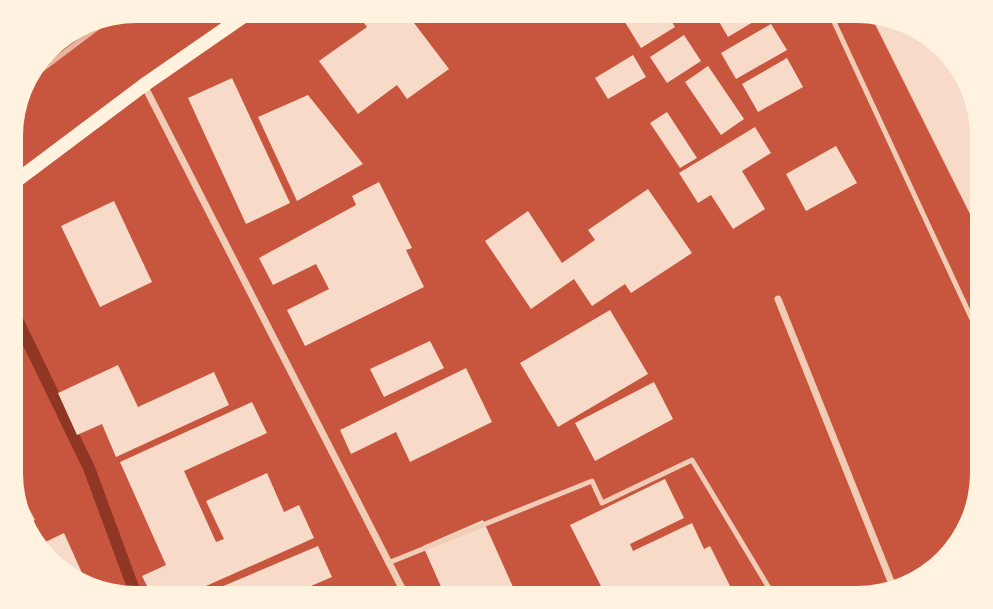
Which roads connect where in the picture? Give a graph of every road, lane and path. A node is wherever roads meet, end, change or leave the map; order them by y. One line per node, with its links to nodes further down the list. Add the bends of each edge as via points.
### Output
1 (232, 23): 3 (main road)
2 (836, 23): 6 (lane)
3 (144, 85): 4 (main road); 7 (street)
4 (23, 176)
5 (778, 299): 8 (street)
6 (970, 315)
7 (388, 563): 9 (street); 10 (lane, via 592,481 602,503 692,460)
8 (891, 581)
9 (400, 586)
10 (768, 586)

